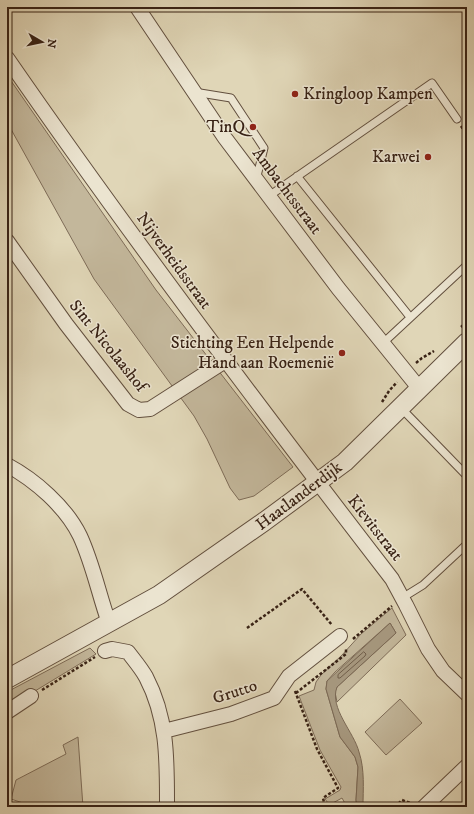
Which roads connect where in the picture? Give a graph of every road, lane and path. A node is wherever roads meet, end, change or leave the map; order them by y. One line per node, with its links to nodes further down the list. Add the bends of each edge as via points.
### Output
1 (136, 7): 3 (street, Ambachtsstraat)
2 (7, 58): 13 (street, Nijverheidsstraat)
3 (193, 92): 6 (street, Ambachtsstraat); 6 (lane, via 231,98 264,148)
4 (457, 119): 5 (lane, via 432,82)
5 (298, 176): 7 (lane); 10 (lane)
6 (256, 180): 7 (street, Ambachtsstraat)
7 (269, 196): 12 (street, Ambachtsstraat)
8 (7, 241): 13 (street, Sint Nicolaashof, via 66,324 128,404 139,410 150,409)
9 (467, 265): 10 (lane)
10 (410, 317): 12 (lane)
11 (467, 342): 14 (street, Haatlanderdijk)
12 (382, 344): 14 (street, Ambachtsstraat)
13 (224, 361): 18 (street, Nijverheidsstraat)
14 (419, 388): 15 (street, Haatlanderdijk)
15 (400, 407): 17 (lane); 18 (street, Haatlanderdijk, via 345,462)
16 (7, 465): 21 (street, via 36,483 68,516 80,536)
17 (467, 476)
18 (317, 482): 20 (street, Kievitstraat, via 392,579); 21 (street, Haatlanderdijk, via 159,595)
19 (467, 544): 20 (lane, via 423,585)
20 (402, 598): 28 (street, Kievitstraat, via 428,649 443,671)
21 (109, 623): 26 (street, Haatlanderdijk)
22 (248, 628): 23 (path, via 302,588)
23 (341, 637): 25 (street, Grutto); 27 (path, via 346,654)
24 (102, 653): 29 (path); 31 (street, via 112,649 128,652 146,677 160,711)
25 (289, 676): 27 (path); 31 (street, Grutto, via 274,698 231,714)
26 (7, 679)
27 (296, 693): 35 (path, via 317,749 338,788 323,798)
28 (467, 694)
29 (31, 696): 30 (street)
30 (7, 712)
31 (164, 731): 34 (street)
32 (467, 766): 33 (street)
33 (419, 806): 36 (path, via 402,800)
34 (167, 807)
35 (325, 807)
36 (395, 807)

